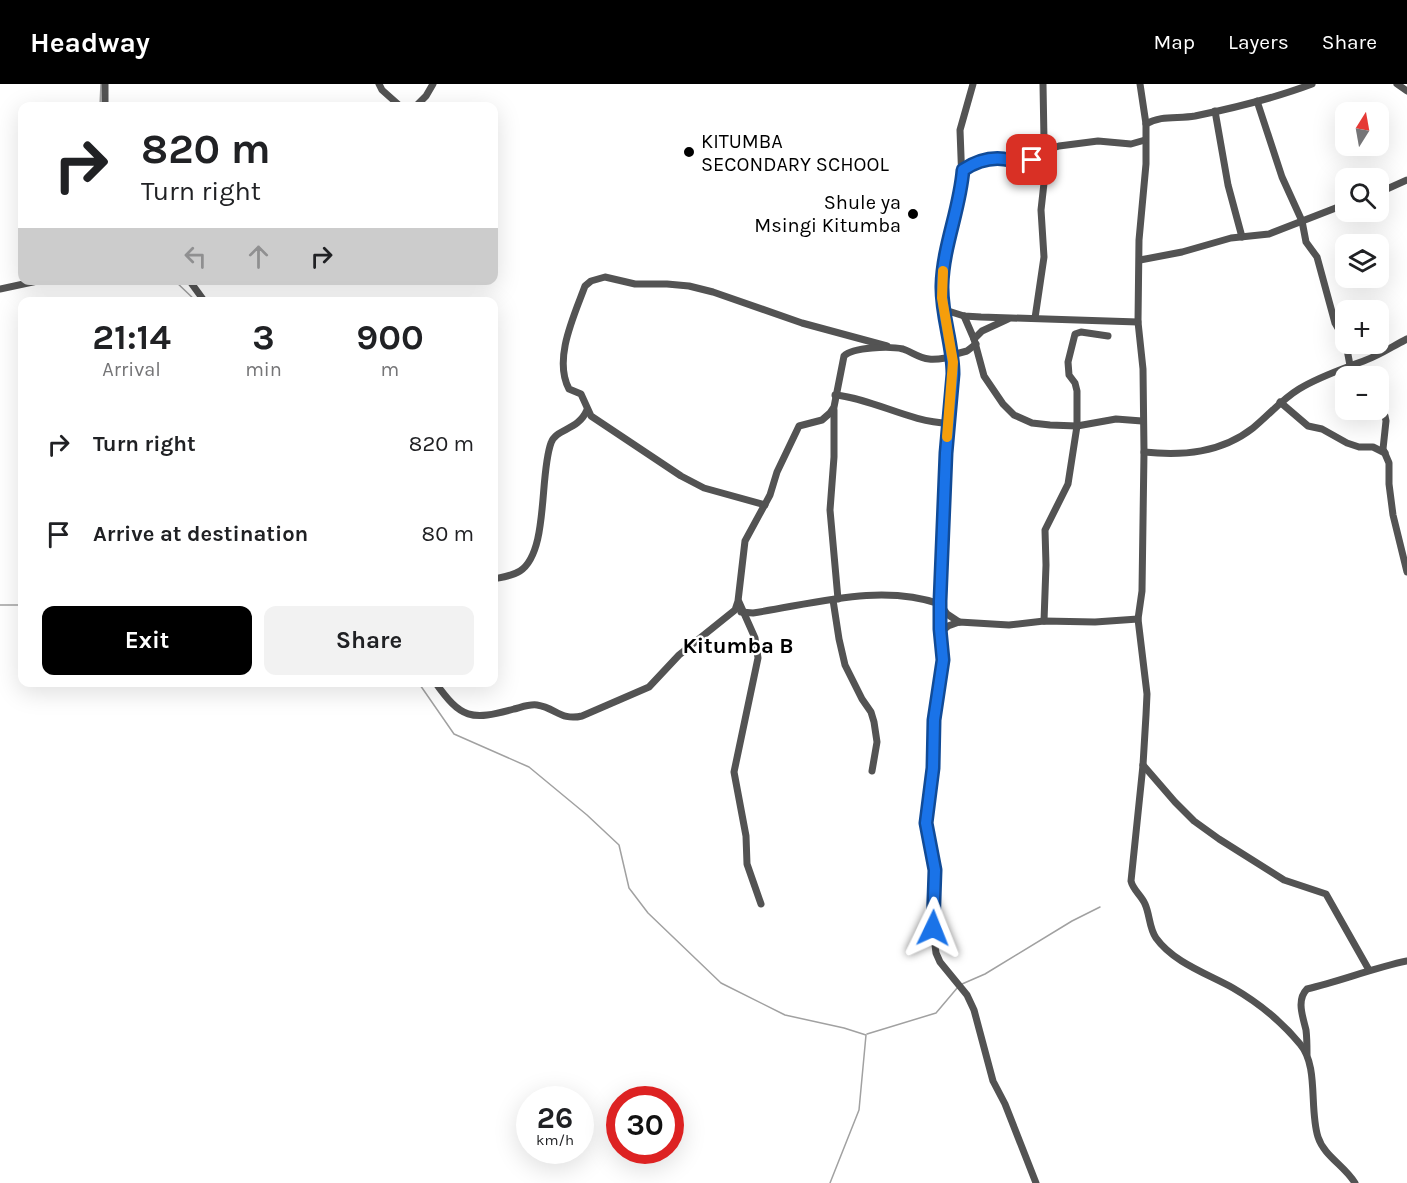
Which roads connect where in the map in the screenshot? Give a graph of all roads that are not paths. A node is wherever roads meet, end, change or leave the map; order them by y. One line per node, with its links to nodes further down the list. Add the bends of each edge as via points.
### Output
1 (105, 84): 11 (street)
2 (379, 84): 12 (street)
3 (433, 84): 13 (street)
4 (973, 84): 18 (street, via 960,130)
5 (1043, 84): 17 (street)
6 (1140, 84): 15 (street)
7 (1312, 84): 10 (street)
8 (1396, 84): 9 (street)
9 (1407, 91)
10 (1257, 100): 14 (street); 22 (street, via 1282,177)
11 (105, 102)
12 (396, 102)
13 (420, 102)
14 (1215, 111): 15 (street, via 1159,118); 23 (street)
15 (1146, 124): 16 (street)
16 (1145, 140): 17 (street, via 1053,147); 24 (street)
17 (1042, 154): 18 (street, via 1027,162 992,158); 30 (street, via 1044,257)
18 (963, 170): 27 (street, via 943,267)
19 (1407, 180): 20 (street)
20 (1389, 188)
21 (1335, 208): 22 (street)
22 (1302, 221): 23 (street, via 1269,234); 32 (street, via 1307,246 1319,261)
23 (1242, 237): 24 (street)
24 (1140, 260): 31 (street)
25 (19, 285): 26 (street)
26 (0, 289)
27 (945, 310): 28 (street); 38 (street)
28 (964, 316): 29 (street); 35 (street)
29 (1012, 318): 30 (street); 35 (street, via 982,331)
30 (1035, 318): 31 (street)
31 (1138, 322): 46 (street, via 1143,369)
32 (1335, 323)
33 (1108, 336): 48 (street, via 1081,332 1073,339 1068,372 1077,391)
34 (1407, 339): 39 (street)
35 (975, 342): 38 (street); 48 (street, via 986,381 1014,415 1040,424)
36 (892, 347): 38 (street, via 928,359); 41 (street, via 847,353); 44 (street, via 689,286 598,278 585,286 562,355 565,381 569,389 581,394)
37 (1347, 354): 39 (street)
38 (952, 356): 47 (street)
39 (1349, 366)
40 (1335, 372): 42 (street)
41 (835, 395): 43 (street); 47 (street, via 931,422)
42 (1280, 402): 49 (street, via 1245,434 1203,452); 50 (street, via 1308,426 1347,443)
43 (834, 407): 51 (street, via 822,420 799,426); 54 (street, via 830,510)
44 (587, 410): 51 (street, via 690,482); 53 (street, via 579,422 551,442 532,557 520,571)
45 (1386, 420): 50 (street)
46 (1142, 421): 48 (street, via 1116,419); 49 (street)
47 (948, 423): 56 (street)
48 (1077, 426): 60 (street, via 1068,484 1045,530)
49 (1144, 452): 59 (street)
50 (1385, 453): 52 (street, via 1393,515)
51 (765, 505): 55 (street, via 745,541)
52 (1407, 572)
53 (498, 578)
54 (836, 599): 56 (street, via 912,597); 57 (street); 65 (street, via 845,665 874,722 877,747)
55 (738, 601): 57 (street); 58 (street)
56 (940, 604): 61 (street); 62 (street)
57 (742, 612): 58 (street); 66 (street, via 758,658 734,781 746,836 747,864)
58 (732, 614): 63 (street, via 680,655 649,687 575,718 539,705 477,716 463,714)
59 (1138, 619): 60 (street); 64 (street, via 1146,694)
60 (1044, 621): 61 (street, via 1009,625)
61 (959, 622): 62 (street)
62 (940, 633): 70 (street, via 943,660 926,823 935,870 936,953 974,1010 993,1081)
63 (438, 687)
64 (1143, 765): 68 (street, via 1175,802 1219,840 1284,880 1326,894); 69 (street, via 1131,881 1146,905 1155,937 1187,963 1253,1001)
65 (872, 771)
66 (761, 904)
67 (1407, 961): 68 (street)
68 (1369, 970): 69 (street, via 1304,992 1301,1008)
69 (1307, 1055): 71 (street, via 1319,1139)
70 (1035, 1183)
71 (1355, 1183)

